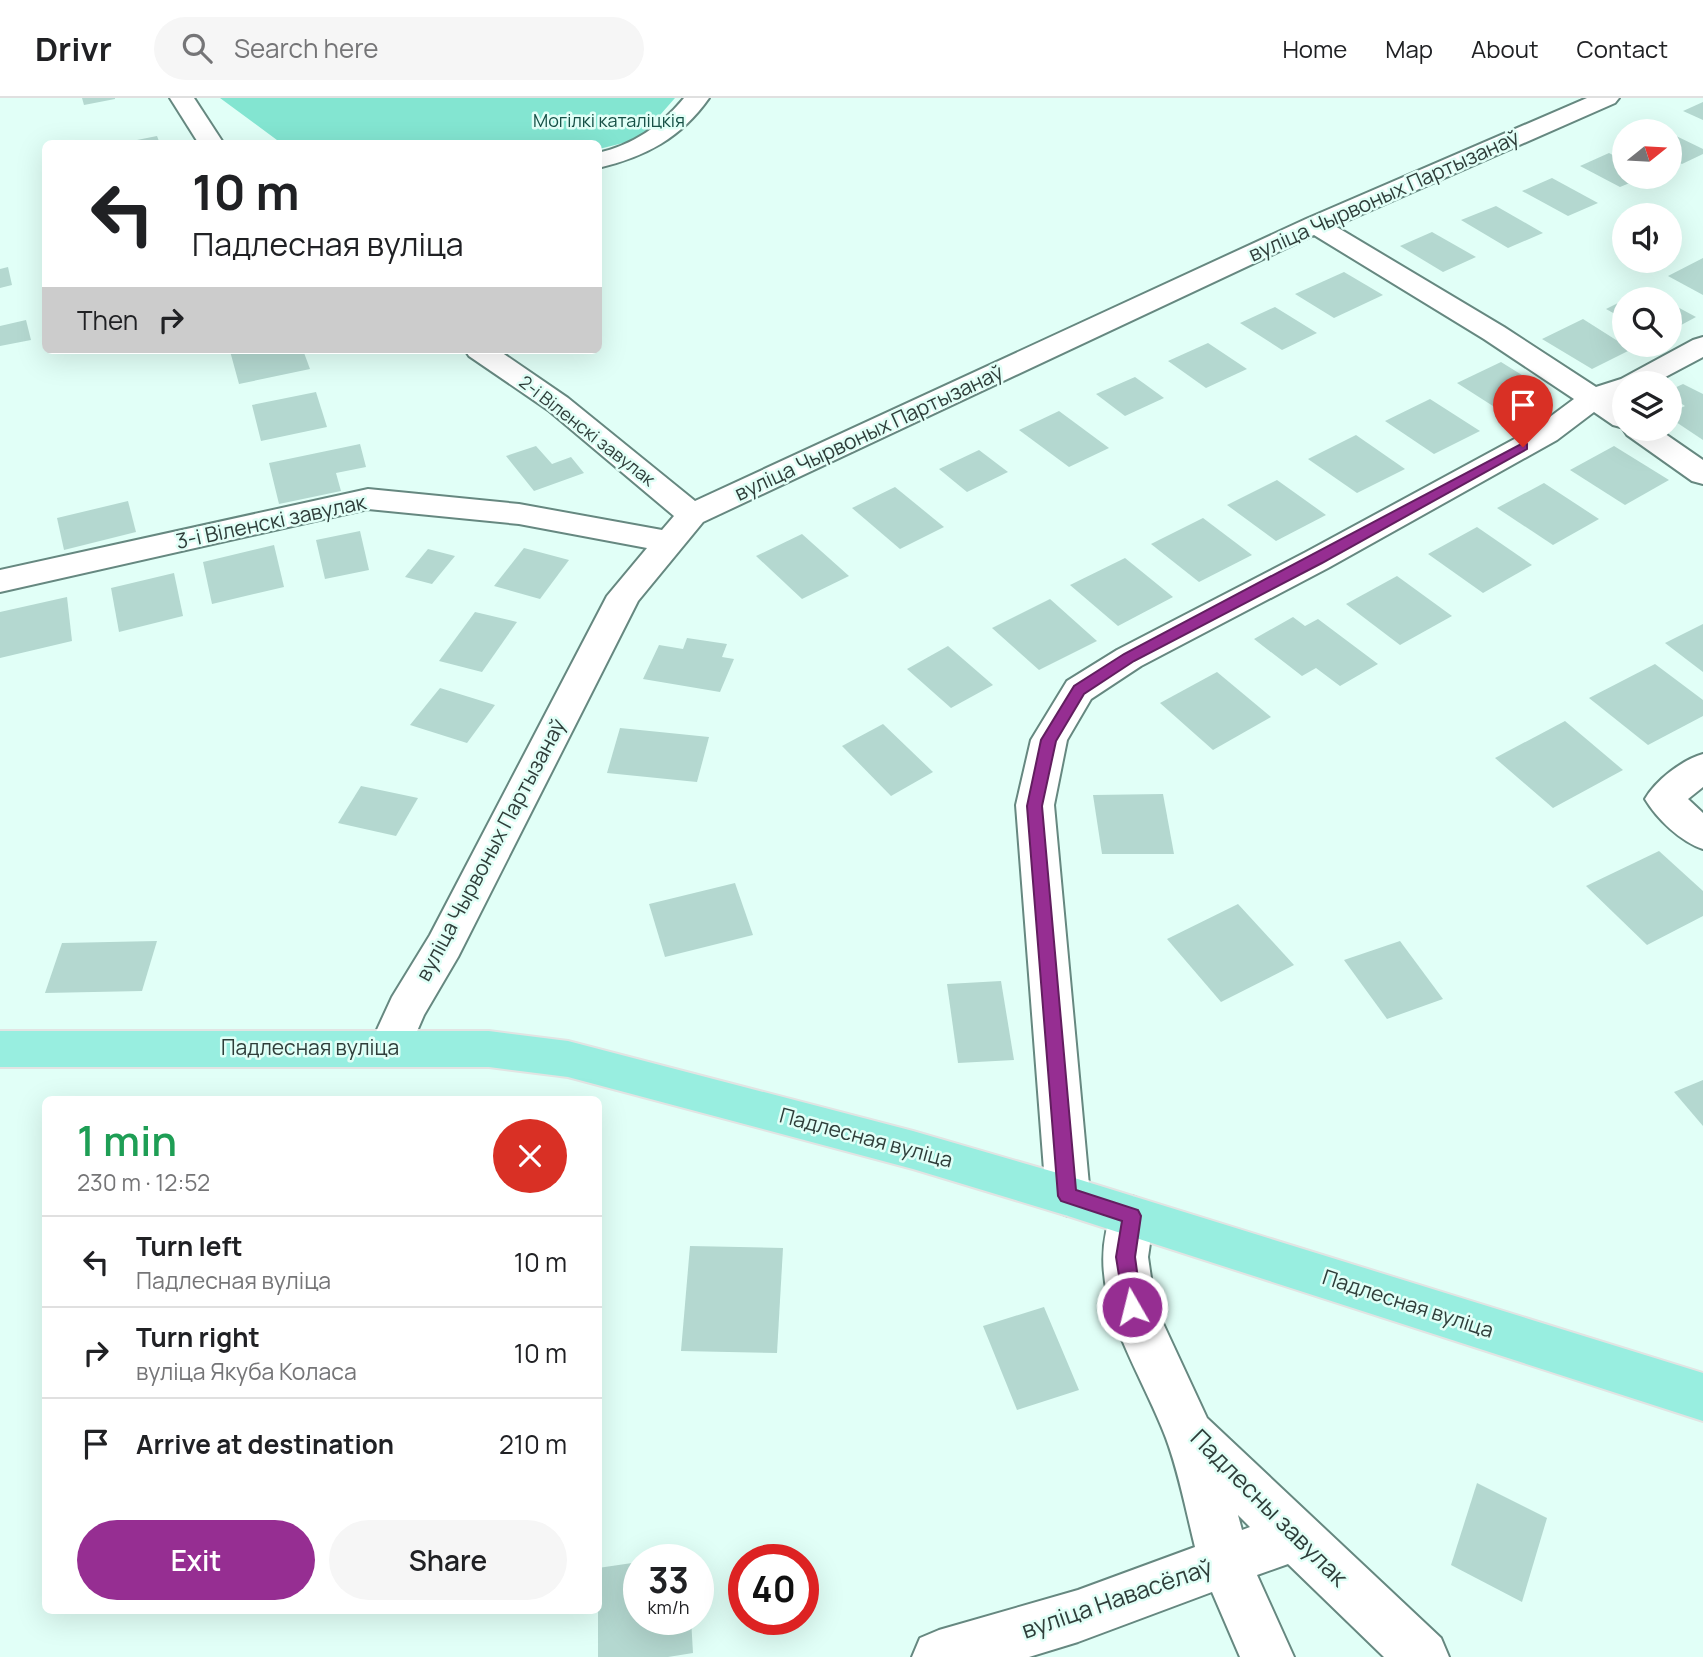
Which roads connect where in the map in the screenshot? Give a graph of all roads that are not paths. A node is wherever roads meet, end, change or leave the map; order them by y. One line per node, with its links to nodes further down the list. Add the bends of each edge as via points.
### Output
1 (182, 98): 4 (street)
2 (697, 98): 5 (street, via 679,122 649,145)
3 (1606, 98): 6 (street, вуліца Чырвоных Партызанаў)
4 (209, 140)
5 (602, 160)
6 (1315, 225): 10 (street, via 1494,333); 13 (street, вуліца Чырвоных Партызанаў)
7 (1703, 346): 9 (street)
8 (485, 354): 13 (street, 2-і Віленскі завулак, via 558,404)
9 (1656, 371)
10 (1609, 392): 20 (street, via 1546,434 1129,658 1079,690 1049,740 1035,806)
11 (1655, 441): 12 (street)
12 (1703, 474)
13 (692, 515): 14 (street, вуліца Чырвоных Партызанаў)
14 (669, 542): 15 (street, 3-і Віленскі завулак, via 429,502 368,499); 18 (street, вуліца Чырвоных Партызанаў, via 624,596 444,946 405,1009)
15 (0, 581)
16 (1703, 767): 17 (street, via 1664,799)
17 (1703, 835)
18 (390, 1047): 19 (main road, Падлесная вуліца); 20 (main road, Падлесная вуліца, via 489,1049 568,1059 914,1150)
19 (0, 1049)
20 (1068, 1196): 21 (main road, Падлесная вуліца)
21 (1132, 1216): 22 (main road, Падлесная вуліца); 23 (street, Падлесны завулак, via 1125,1257 1132,1307)
22 (1703, 1397)
23 (1190, 1435): 24 (street, Падлесны завулак); 25 (street)
24 (1294, 1536): 25 (street, вуліца Навасёлаў); 28 (street, Падлесны завулак)
25 (1225, 1562): 26 (street, вуліца Навасёлаў, via 1079,1616); 27 (street)
26 (939, 1657)
27 (1267, 1657)
28 (1422, 1657)

